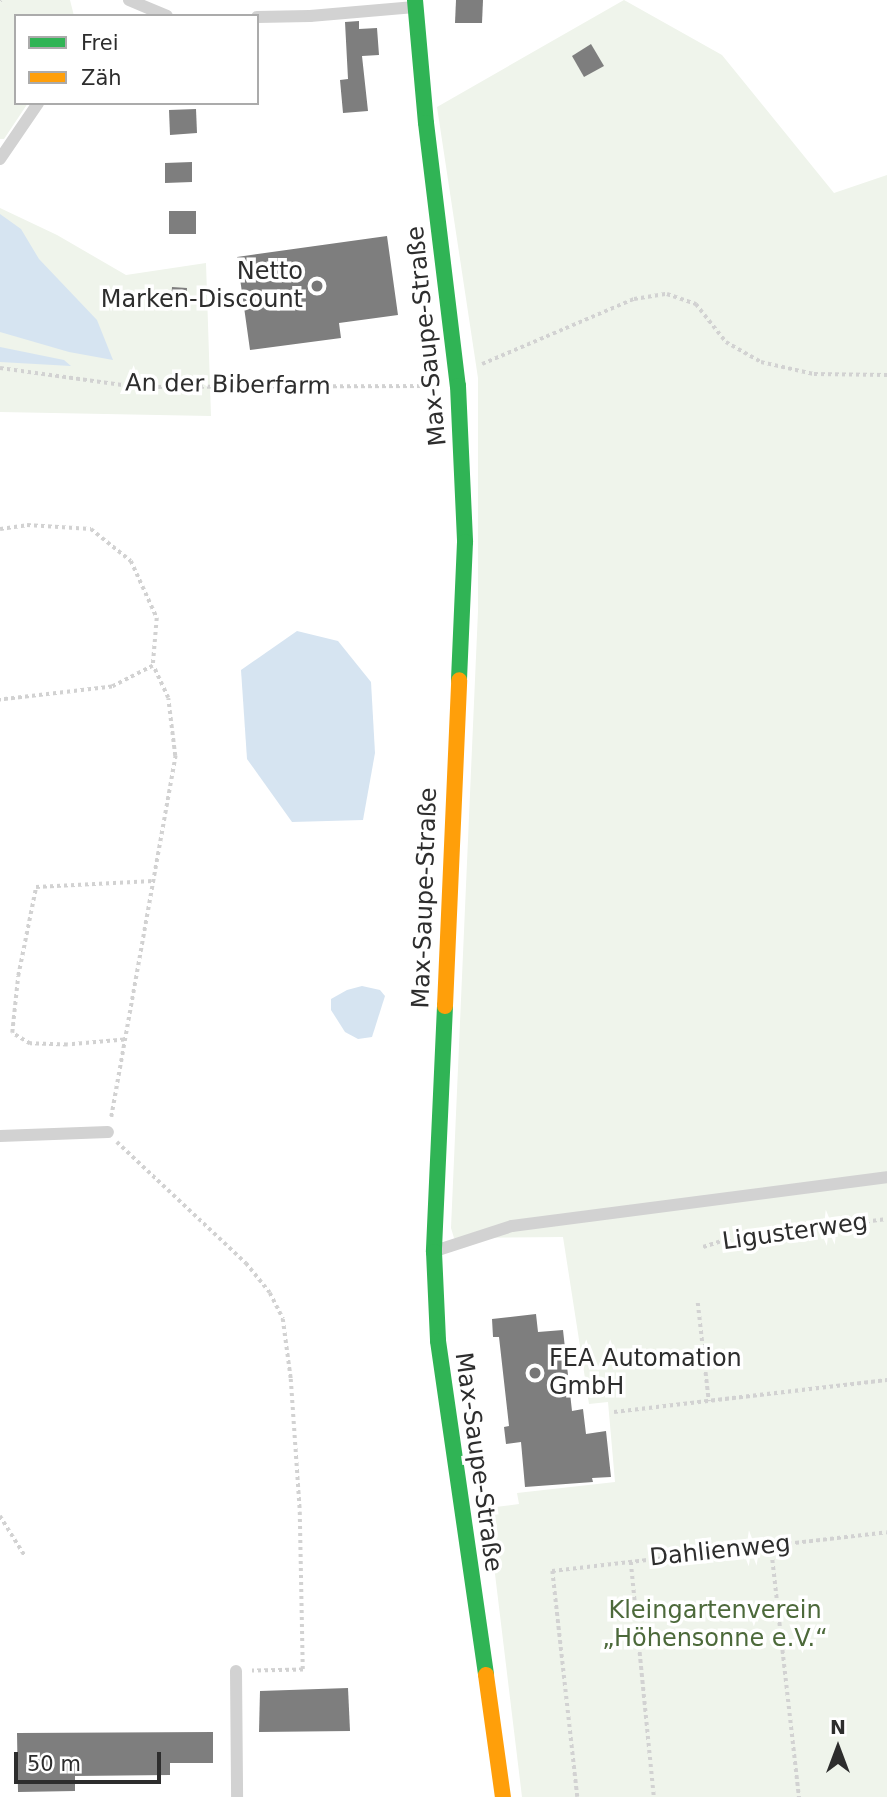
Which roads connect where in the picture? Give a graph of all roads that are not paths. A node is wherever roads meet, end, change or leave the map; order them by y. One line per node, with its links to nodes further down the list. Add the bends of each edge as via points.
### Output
1 (129, 0): 3 (lane)
2 (415, 4): 4 (lane); 10 (street, Max-Saupe-Straße, via 457,379 465,542)
3 (162, 14)
4 (259, 17)
5 (37, 105): 6 (lane)
6 (0, 159)
7 (108, 1132): 8 (lane)
8 (0, 1136)
9 (887, 1177): 10 (lane, via 512,1226)
10 (434, 1252): 13 (street, Max-Saupe-Straße, via 438,1341)
11 (236, 1671): 12 (lane)
12 (237, 1797)
13 (503, 1797)

